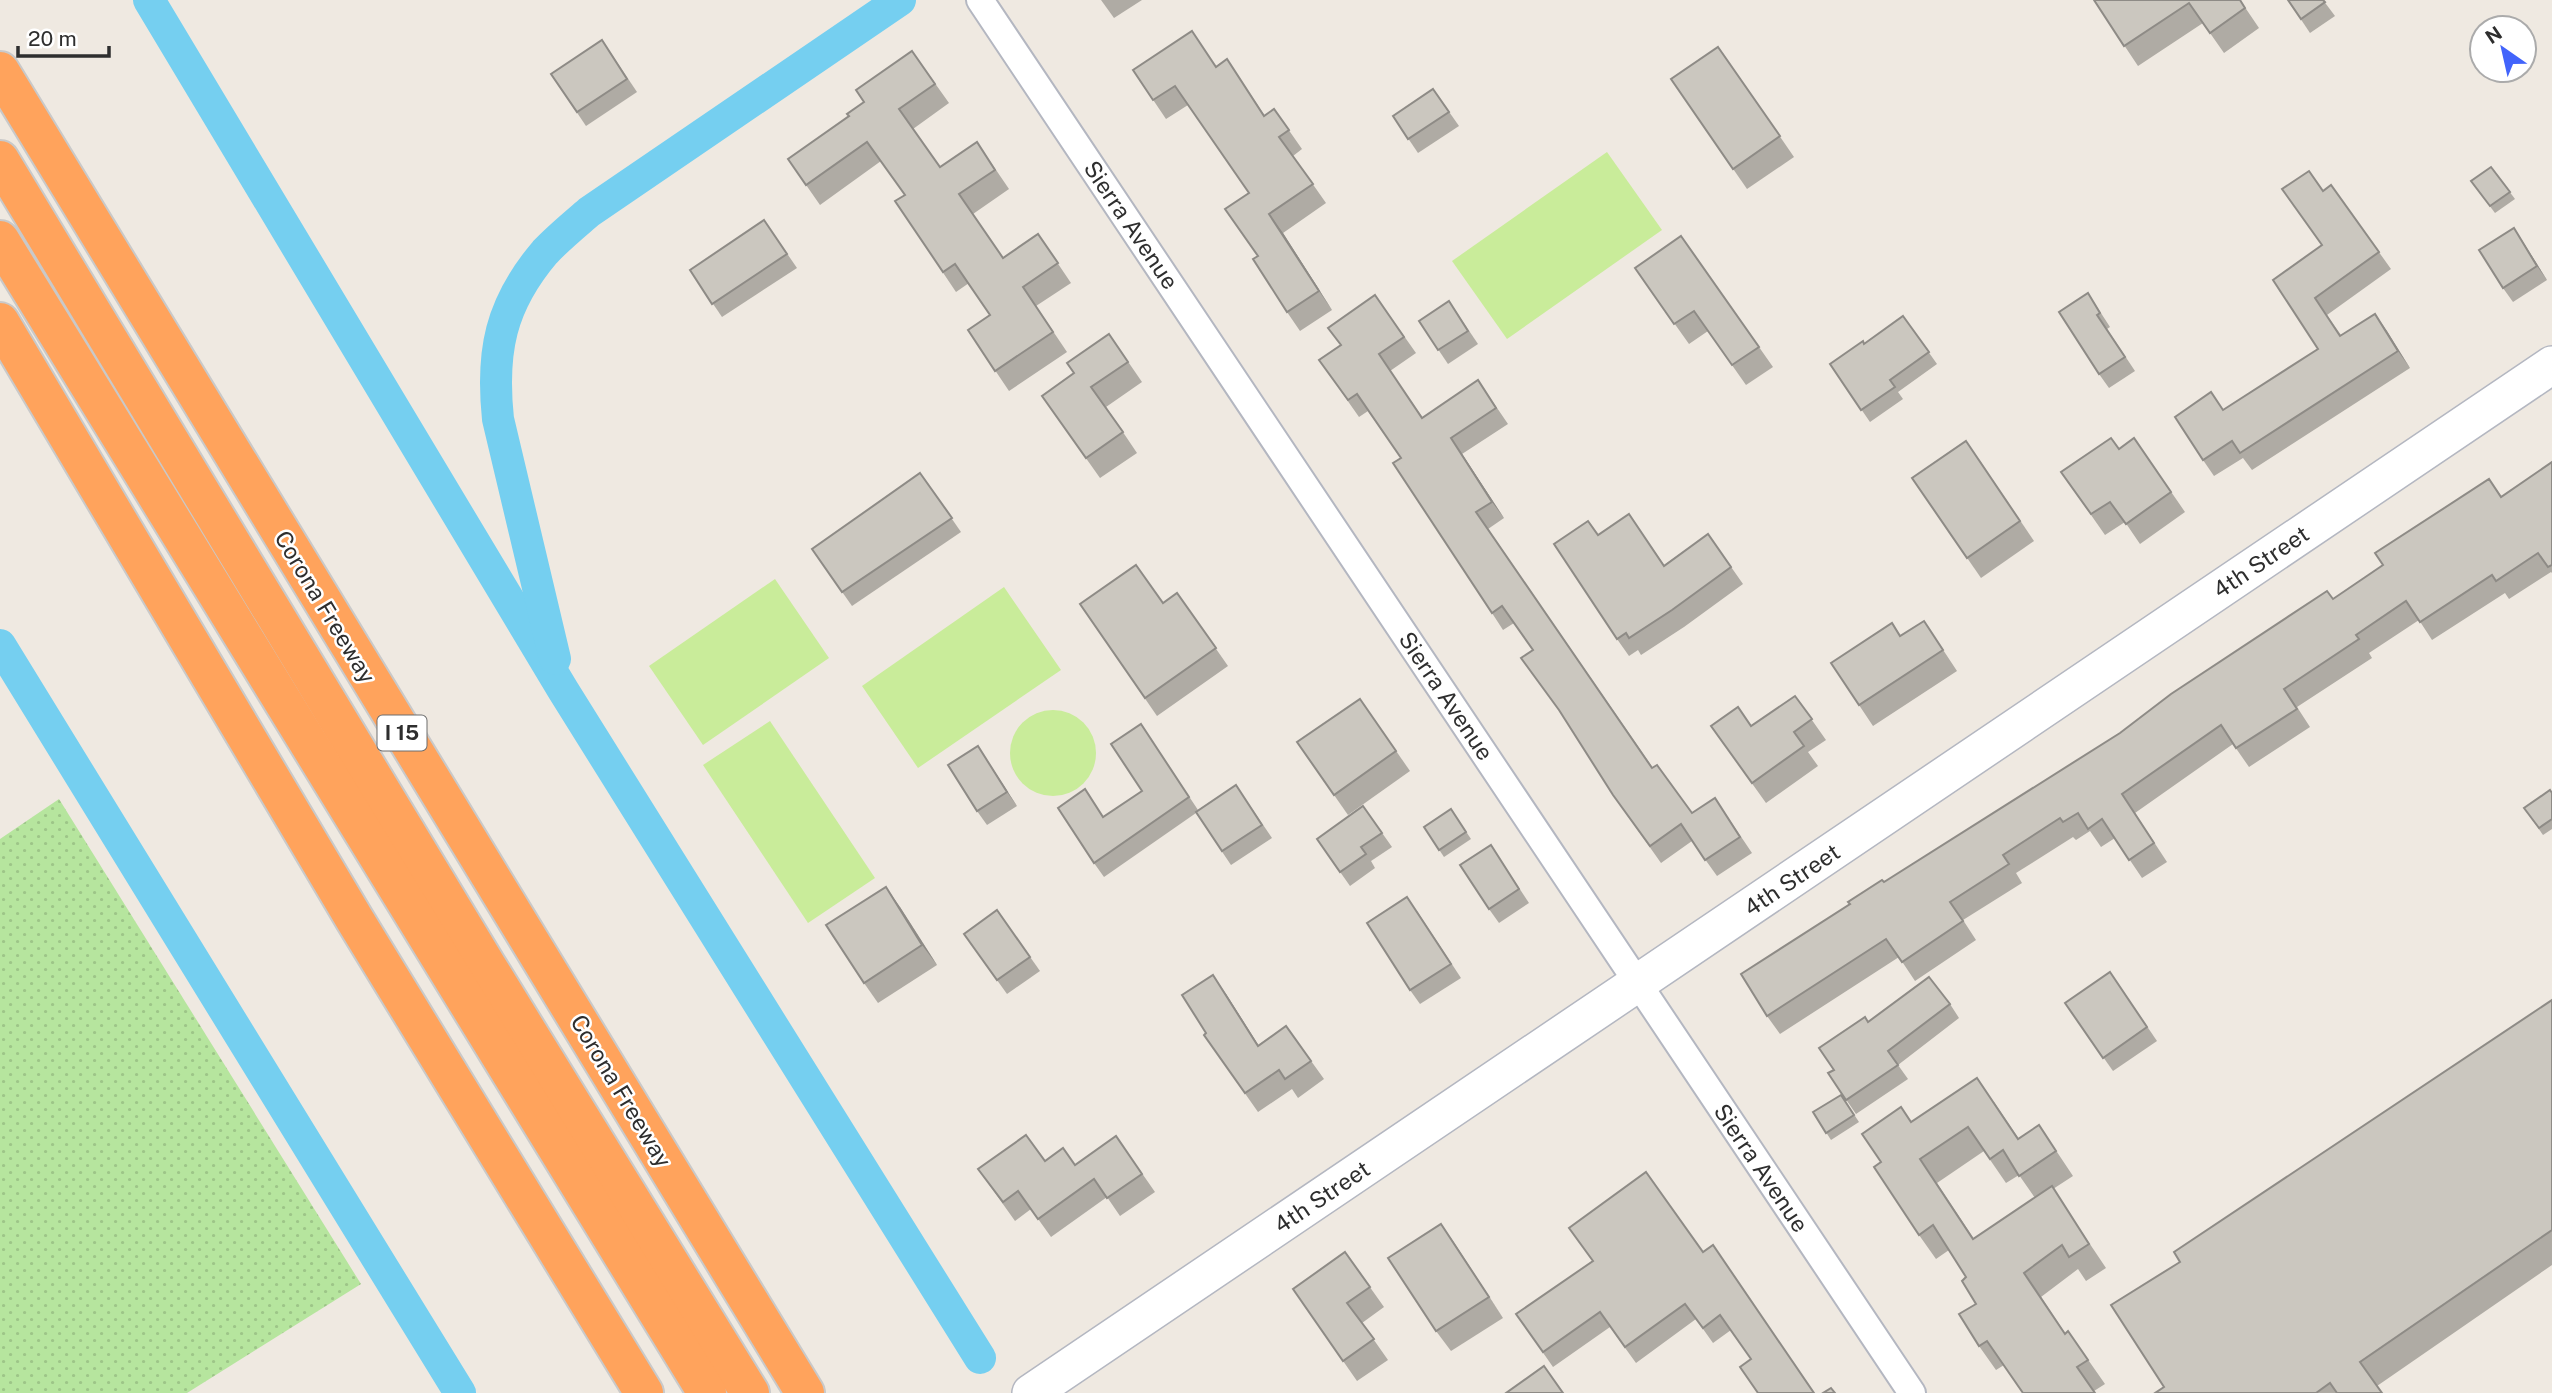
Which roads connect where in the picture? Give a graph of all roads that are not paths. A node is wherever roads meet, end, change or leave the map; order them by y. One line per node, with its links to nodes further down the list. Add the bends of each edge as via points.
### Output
1 (980, 0): 11 (street, Sierra Avenue)
2 (0, 71): 6 (highway, Corona Freeway / I 15)
3 (0, 136): 6 (highway)
4 (0, 160): 15 (highway)
5 (0, 240): 14 (highway)
6 (138, 300): 16 (highway, Corona Freeway / I 15)
7 (0, 302): 10 (highway)
8 (0, 322): 10 (highway)
9 (2552, 365): 11 (street, 4th Street)
10 (27, 367): 13 (highway, via 355,920)
11 (1638, 984): 12 (street, 4th Street); 17 (street, Sierra Avenue)
12 (1037, 1389)
13 (644, 1393)
14 (707, 1393)
15 (750, 1393)
16 (805, 1393)
17 (1912, 1393)

